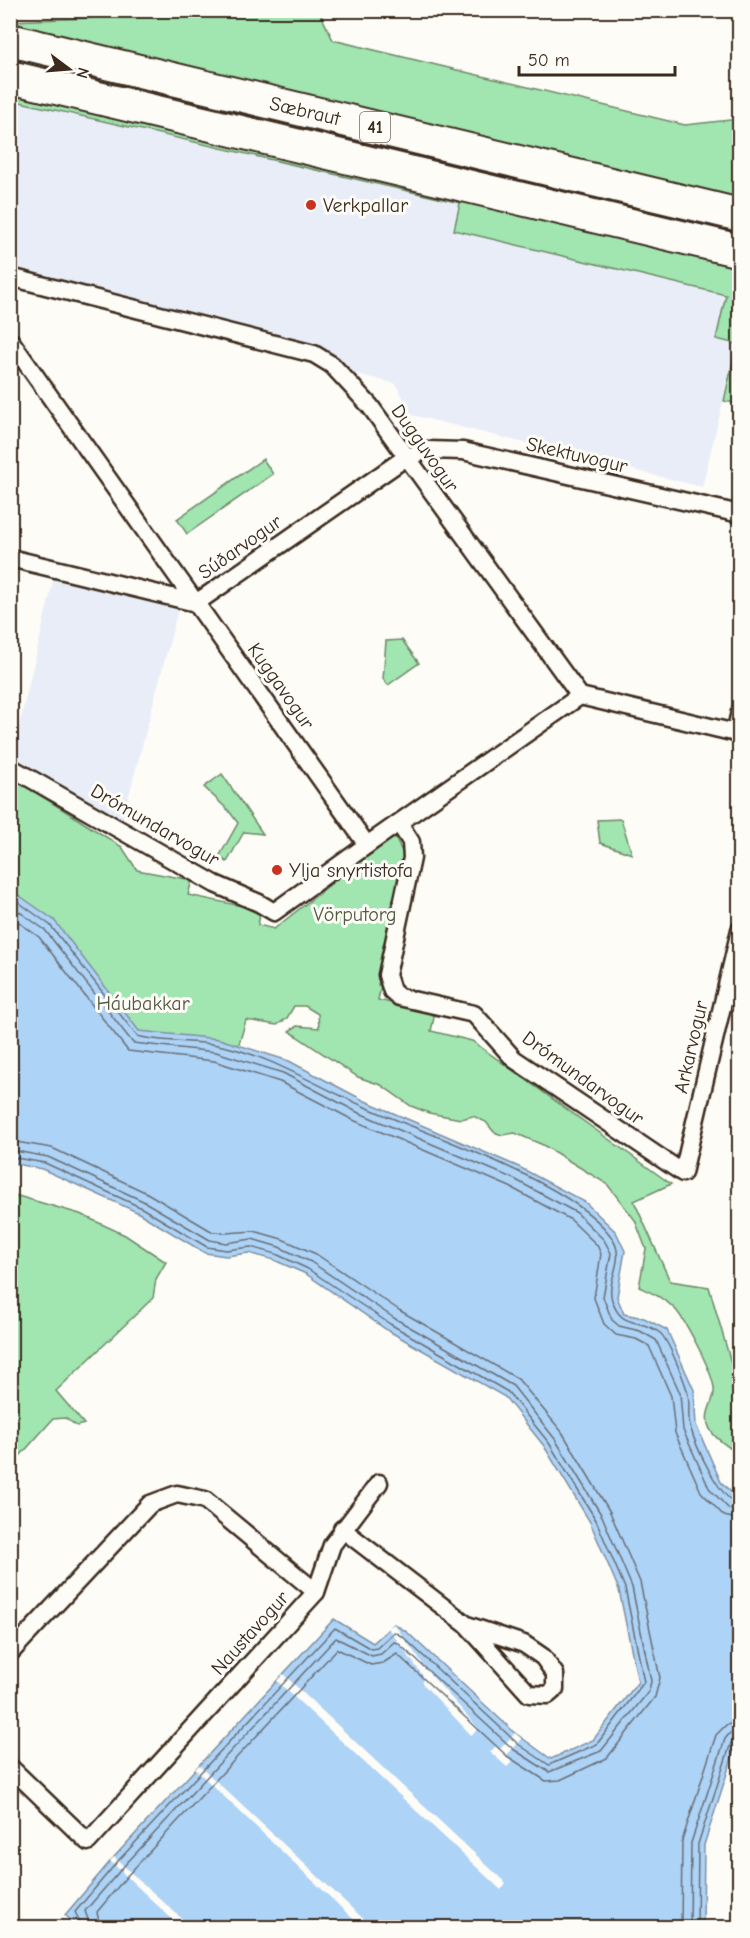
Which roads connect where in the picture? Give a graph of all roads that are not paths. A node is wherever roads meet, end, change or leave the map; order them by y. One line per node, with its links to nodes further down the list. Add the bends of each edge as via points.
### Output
1 (10, 40): 3 (highway, Sæbraut / 41)
2 (10, 77): 4 (highway, Sæbraut / 41)
3 (740, 215)
4 (740, 251)
5 (10, 277): 7 (street, Dugguvogur, via 314,354 332,365 370,406)
6 (10, 340): 10 (street, Kuggavogur)
7 (405, 458): 8 (street, Skektuvogur, via 427,450 464,451); 10 (street, Súðarvogur); 11 (street, Dugguvogur)
8 (740, 514)
9 (10, 558): 10 (street, Súðarvogur)
10 (196, 603): 16 (street, Kuggavogur)
11 (580, 696): 13 (street); 15 (street)
12 (740, 712): 13 (street)
13 (737, 733)
14 (10, 766): 16 (street, Drómundarvogur, via 215,884 274,912)
15 (399, 823): 16 (street); 18 (street, Drómundarvogur, via 411,842 412,858 387,975 392,991 474,1014 514,1059)
16 (367, 845)
17 (740, 930): 18 (street, Arkarvogur)
18 (682, 1173)
19 (379, 1483): 20 (street)
20 (342, 1530): 21 (street, via 332,1545); 22 (street)
21 (316, 1592): 23 (street, Naustavogur, via 205,1500 177,1494 150,1504); 24 (street, Naustavogur, via 88,1842)
22 (467, 1625): 22 (street, via 529,1694 548,1695 555,1689 555,1674 534,1650)
23 (10, 1653)
24 (10, 1767)

